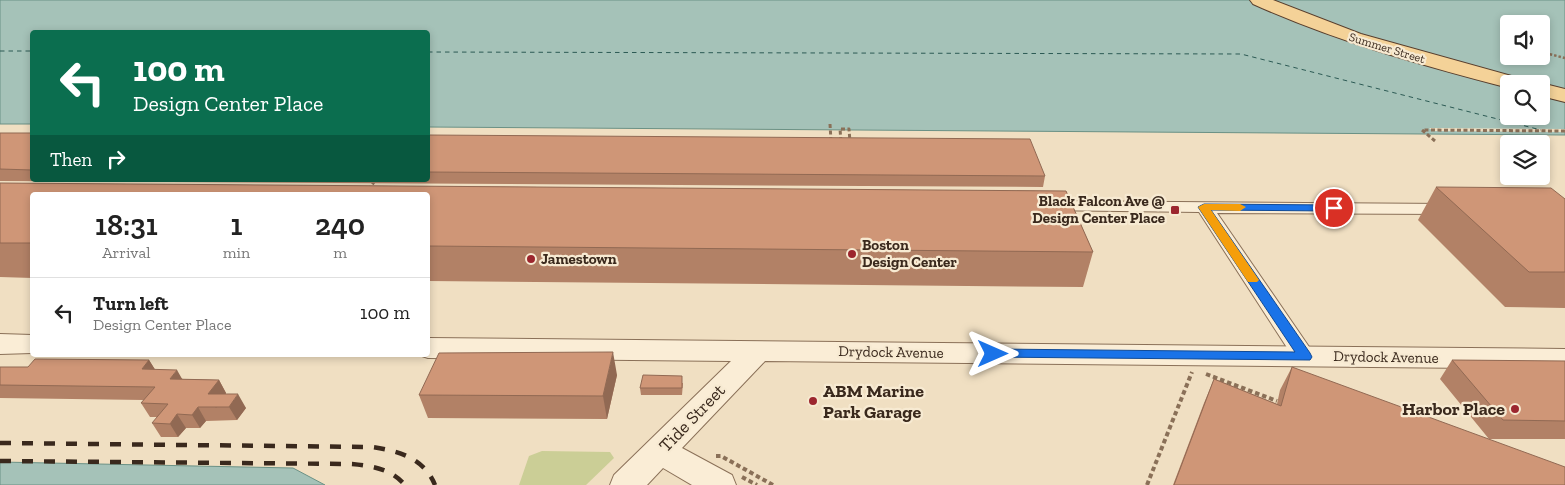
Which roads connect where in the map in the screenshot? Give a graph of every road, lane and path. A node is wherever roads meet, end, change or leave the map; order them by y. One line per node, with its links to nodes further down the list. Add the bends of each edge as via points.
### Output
1 (1259, 0): 4 (main road, Summer Street, via 1359,40)
2 (1550, 54): 3 (path)
3 (1565, 58)
4 (1500, 79)
5 (1550, 92): 6 (main road)
6 (1565, 96)
7 (830, 124): 10 (path)
8 (1565, 131): 9 (path, via 1422,130)
9 (1435, 141)
10 (831, 145)
11 (837, 145): 12 (path, via 842,145 840,129 849,129)
12 (851, 149)
13 (374, 182): 14 (path)
14 (367, 192)
15 (1031, 206): 16 (street)
16 (1204, 207): 17 (street); 22 (street)
17 (1464, 209)
18 (0, 344): 19 (street)
19 (30, 344)
20 (430, 348): 21 (street, Drydock Avenue)
21 (758, 351): 22 (street, Drydock Avenue); 25 (street, Tide Street)
22 (1305, 357): 23 (street, Drydock Avenue)
23 (1565, 359)
24 (1277, 401): 29 (path, via 1193,369)
25 (660, 451): 26 (street); 27 (street, Tide Street)
26 (721, 471): 28 (path)
27 (626, 485)
28 (773, 485)
29 (1147, 485)

